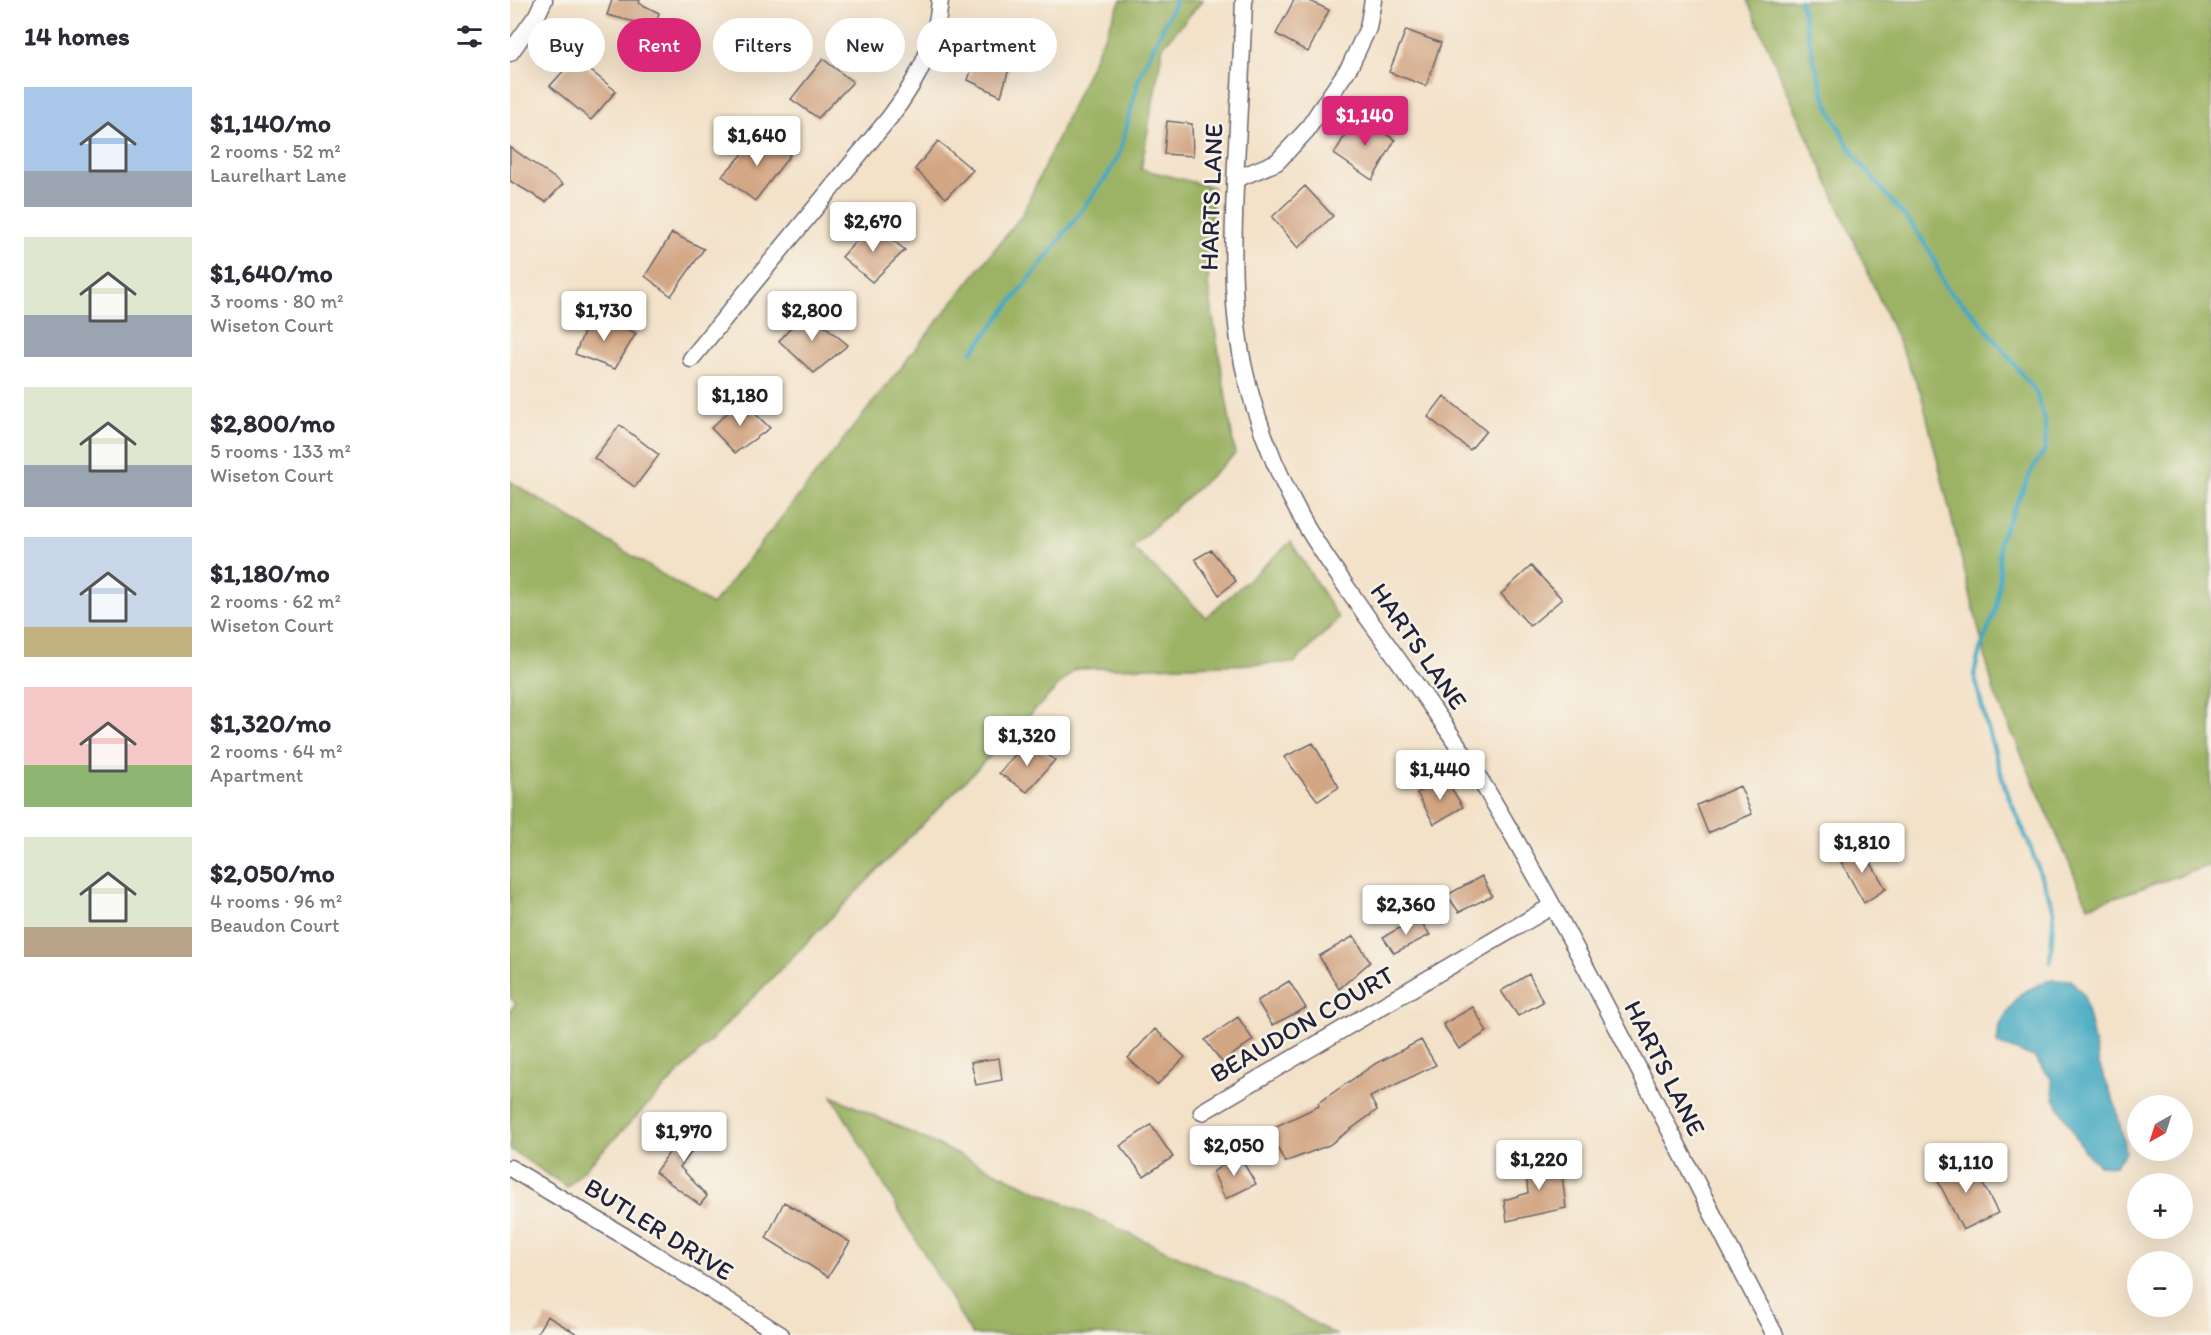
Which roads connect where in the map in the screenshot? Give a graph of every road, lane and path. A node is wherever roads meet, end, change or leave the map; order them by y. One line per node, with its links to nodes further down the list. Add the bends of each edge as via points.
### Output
1 (544, 0): 5 (street)
2 (940, 0): 7 (street, via 930,49 909,91)
3 (1244, 0): 6 (street, HARTS LANE)
4 (1373, 0): 6 (street, via 1368,28 1350,66 1305,131 1277,162)
5 (510, 53)
6 (1236, 179): 8 (street, HARTS LANE, via 1233,284 1239,344 1257,413 1280,476 1324,556 1482,783)
7 (692, 359)
8 (1552, 906): 9 (street, BEAUDON COURT); 12 (street, HARTS LANE)
9 (1202, 1112)
10 (510, 1168): 11 (street, BUTLER DRIVE)
11 (781, 1335)
12 (1775, 1335)

